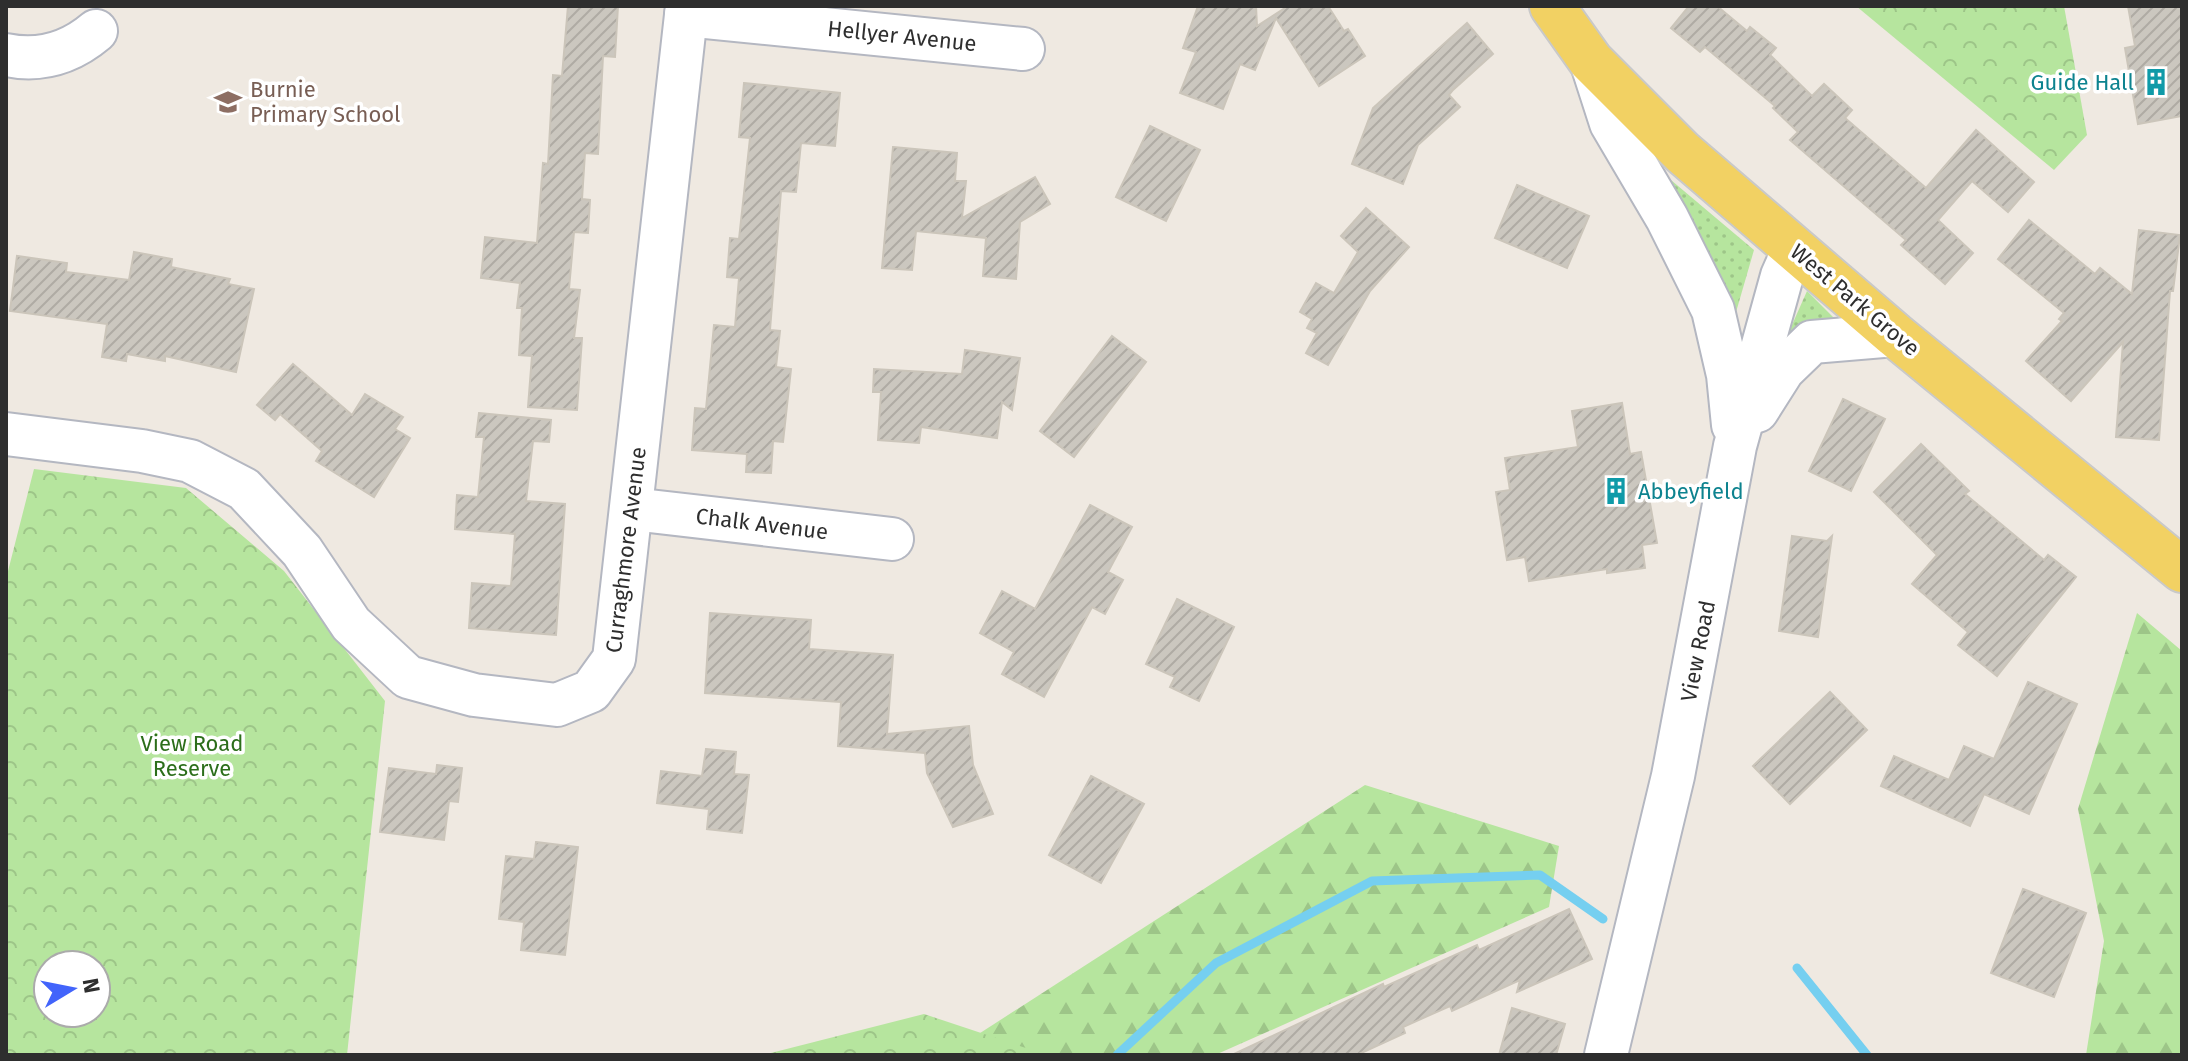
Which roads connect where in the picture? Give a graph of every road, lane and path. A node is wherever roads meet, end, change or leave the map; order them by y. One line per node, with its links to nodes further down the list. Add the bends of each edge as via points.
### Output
1 (1552, 6): 6 (main road, West Park Grove)
2 (687, 11): 4 (street, Hellyer Avenue); 11 (street, Curraghmore Avenue)
3 (96, 31): 5 (street, via 56,55)
4 (1023, 49)
5 (6, 55)
6 (1591, 61): 7 (main road, West Park Grove, via 1682,152); 10 (street, via 1611,123 1713,310 1728,375)
7 (1794, 249): 8 (main road, West Park Grove); 10 (street, View Road)
8 (1895, 335): 10 (street, via 1812,342 1783,370); 13 (main road, West Park Grove)
9 (6, 434): 11 (street, Curraghmore Avenue, via 190,461 244,489 302,551 351,624 408,677 502,699 557,705 591,691 614,659)
10 (1735, 446): 14 (street, View Road, via 1673,776)
11 (632, 509): 12 (street, Chalk Avenue)
12 (892, 539)
13 (2182, 570)
14 (1606, 1055)

